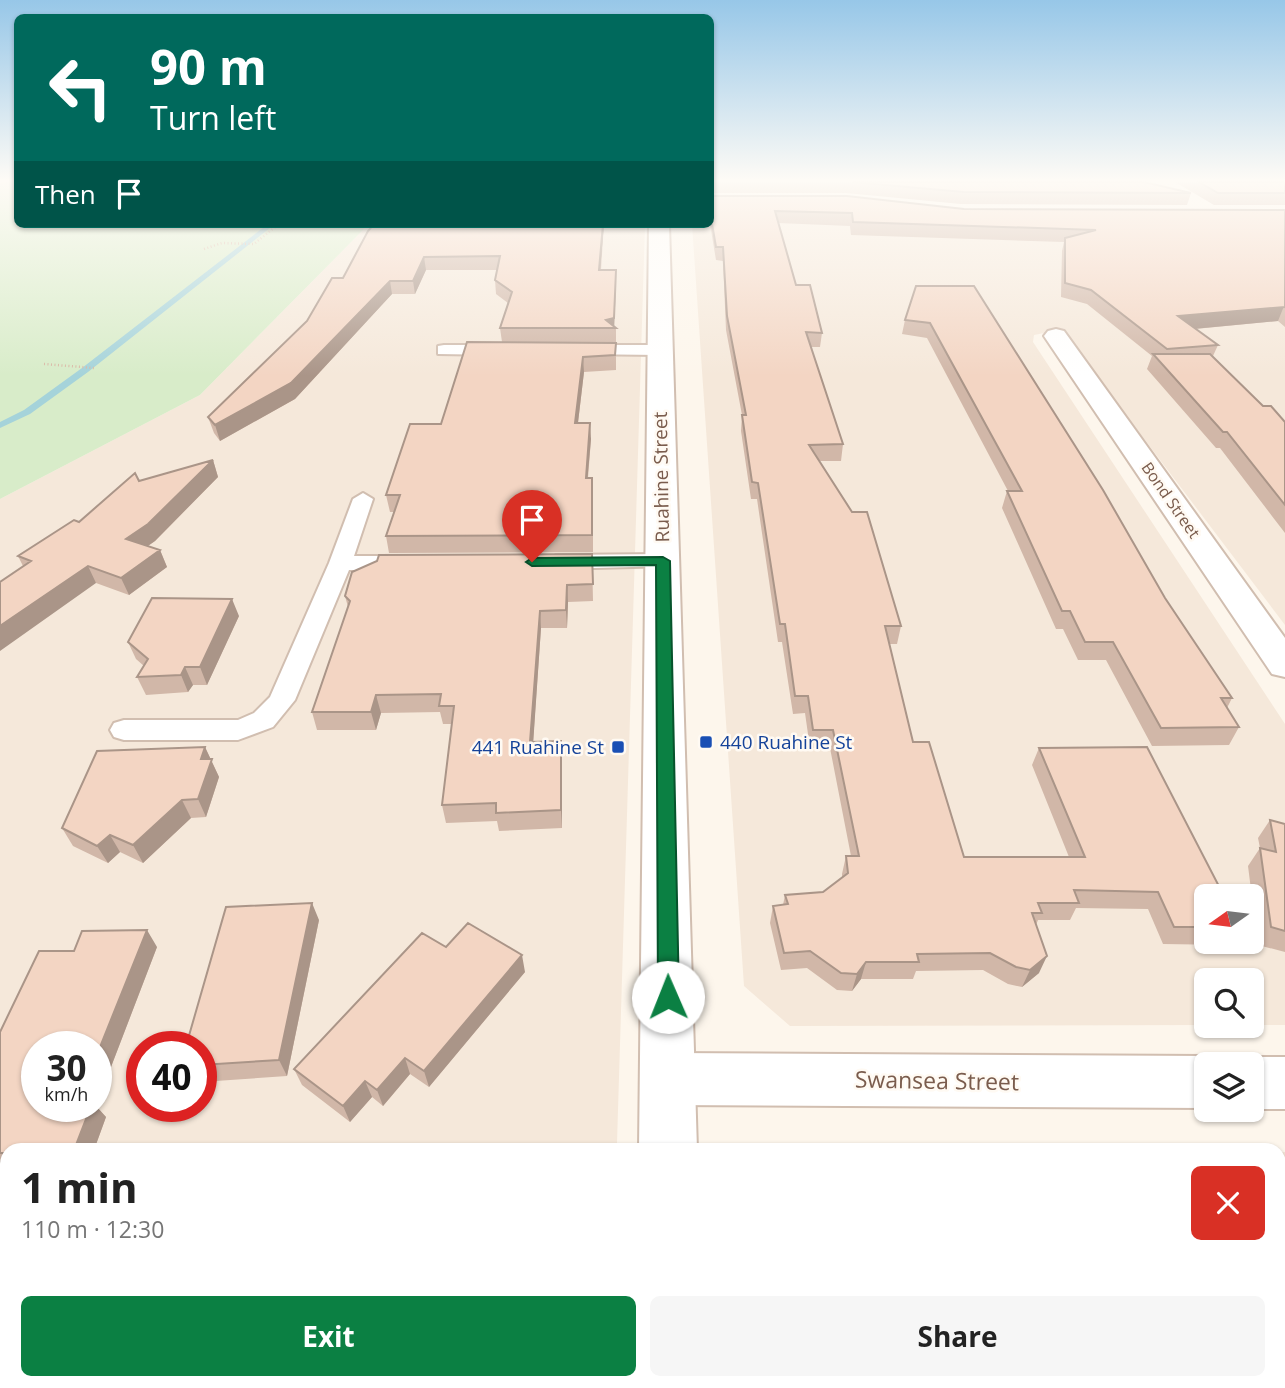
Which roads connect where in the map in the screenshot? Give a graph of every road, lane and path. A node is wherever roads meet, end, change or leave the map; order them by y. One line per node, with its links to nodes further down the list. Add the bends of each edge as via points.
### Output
1 (212, 247): 3 (path)
2 (659, 247): 8 (street, Ruahine Street)
3 (204, 250)
4 (1056, 335): 16 (street, Bond Street)
5 (444, 350): 6 (lane)
6 (514, 350)
7 (570, 350): 8 (lane)
8 (659, 350): 12 (street, Ruahine Street)
9 (44, 364): 10 (path)
10 (93, 368)
11 (363, 499): 15 (lane)
12 (663, 561): 14 (lane); 18 (street, Ruahine Street)
13 (436, 562): 15 (lane)
14 (532, 562)
15 (340, 563): 17 (lane, via 272,716 238,730)
16 (1285, 665)
17 (124, 730)
18 (669, 1079): 19 (street, Swansea Street); 22 (street, Ruahine Street)
19 (1194, 1082)
20 (1264, 1083): 21 (street)
21 (1285, 1083)
22 (668, 1143)

